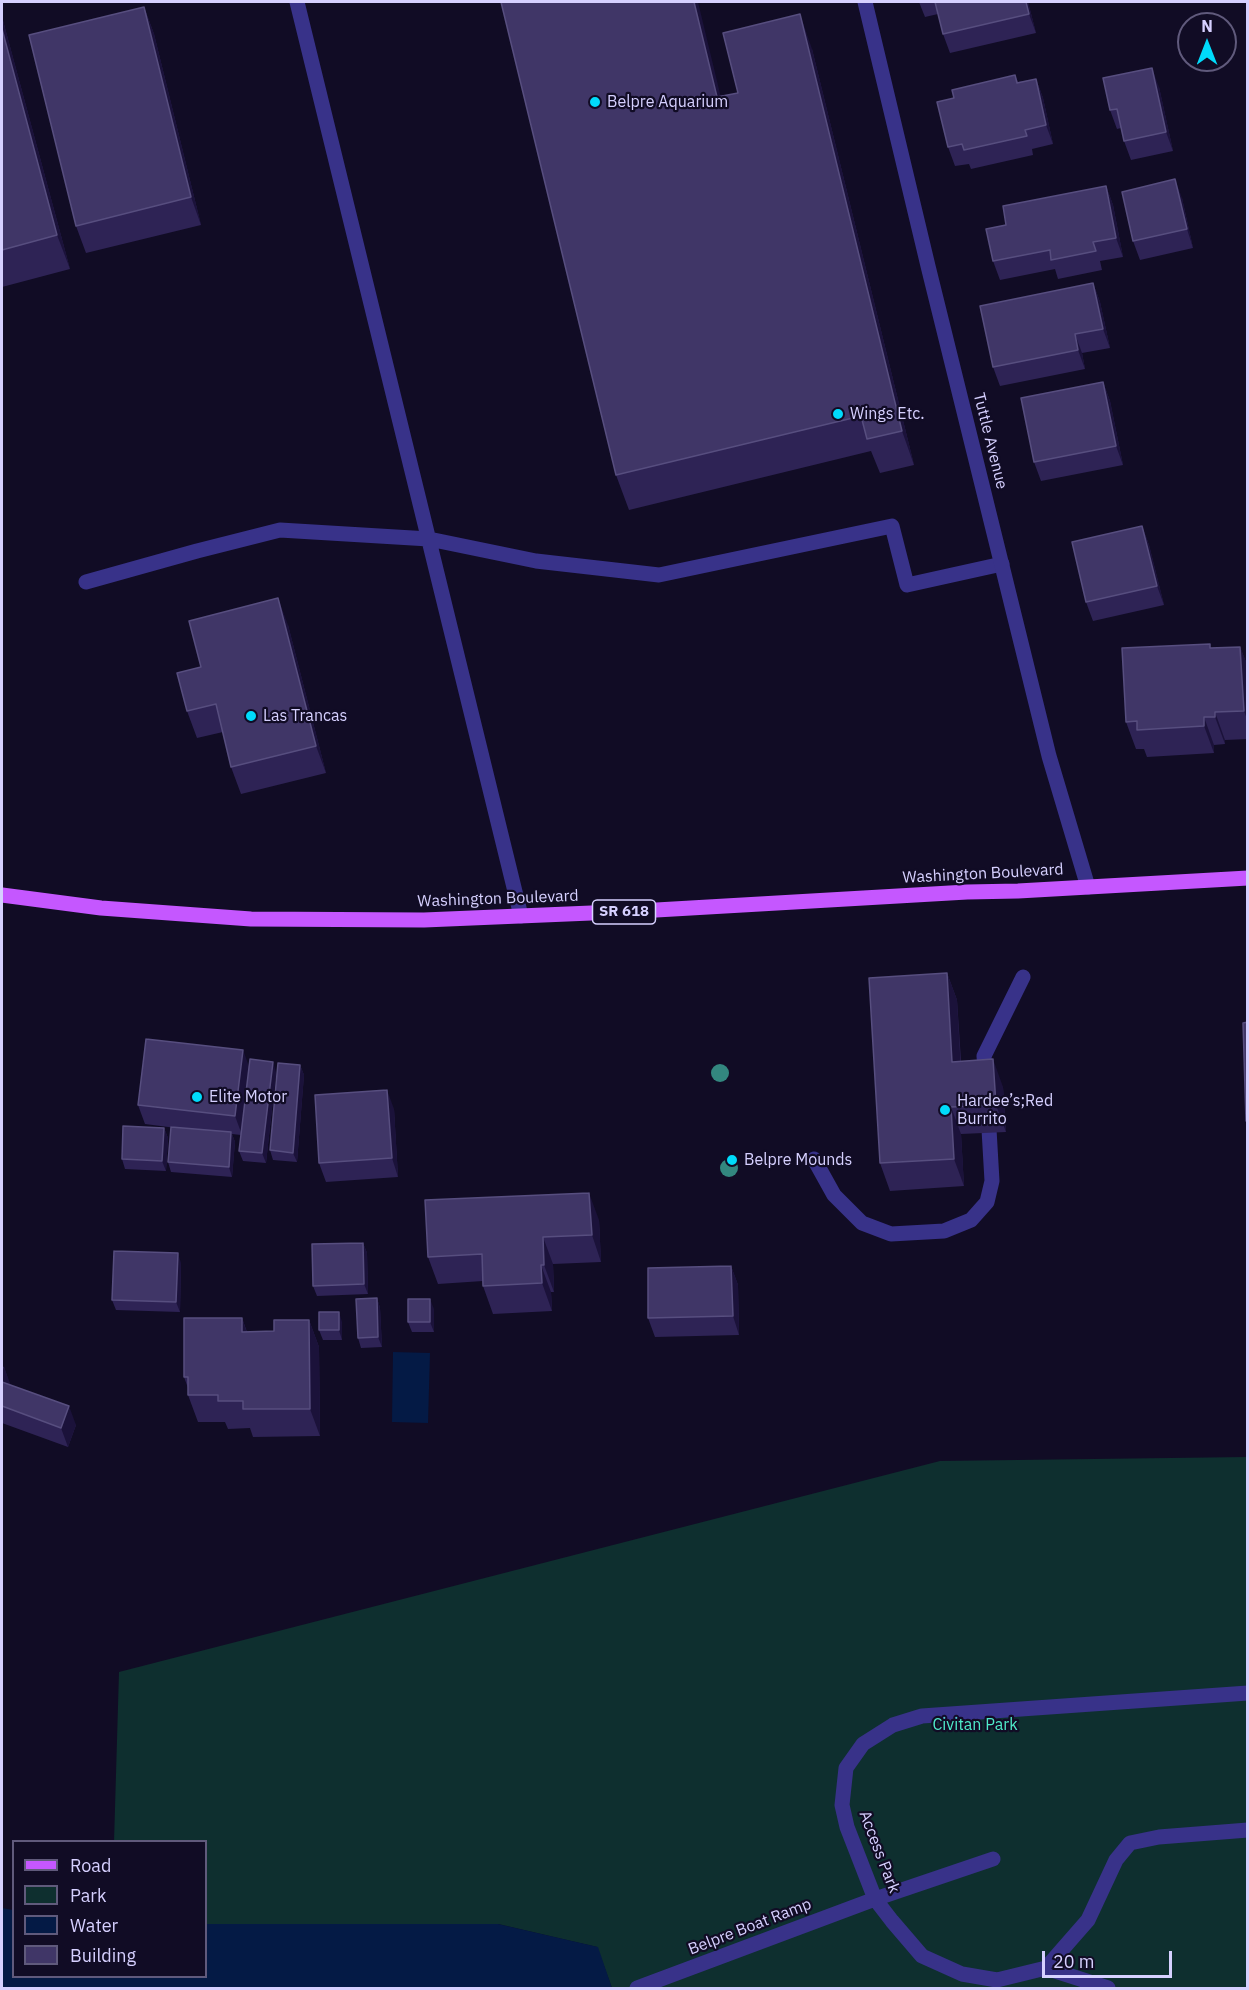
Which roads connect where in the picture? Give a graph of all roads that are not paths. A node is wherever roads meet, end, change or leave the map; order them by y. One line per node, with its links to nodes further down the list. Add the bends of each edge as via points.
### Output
1 (297, 2): 3 (street)
2 (865, 2): 4 (street, Tuttle Avenue)
3 (429, 539): 4 (street, via 536,561 659,575 892,526 907,585); 5 (street, via 280,530); 9 (street)
4 (1002, 564): 7 (street, Tuttle Avenue, via 1049,756)
5 (86, 582)
6 (1248, 878): 7 (main road, Washington Boulevard / SR 618)
7 (1088, 887): 9 (main road, Washington Boulevard / SR 618)
8 (2, 895): 9 (main road, Washington Boulevard / SR 618, via 101,908 251,919)
9 (521, 916)
10 (1023, 977): 11 (street, via 984,1056 992,1180 987,1202 971,1220 944,1232 891,1234 862,1223 834,1195)
11 (813, 1159)
12 (1248, 1693): 15 (street, Access Park, via 922,1716 893,1725 863,1744 846,1768 842,1805)
13 (1248, 1830): 16 (street, via 1130,1843 1116,1860 1088,1920)
14 (993, 1859): 15 (street, Belpre Boat Ramp)
15 (875, 1899): 16 (street, Access Park, via 922,1956 962,1974 997,1980); 17 (street, Belpre Boat Ramp)
16 (1046, 1968): 18 (street)
17 (637, 1989)
18 (1108, 1989)

